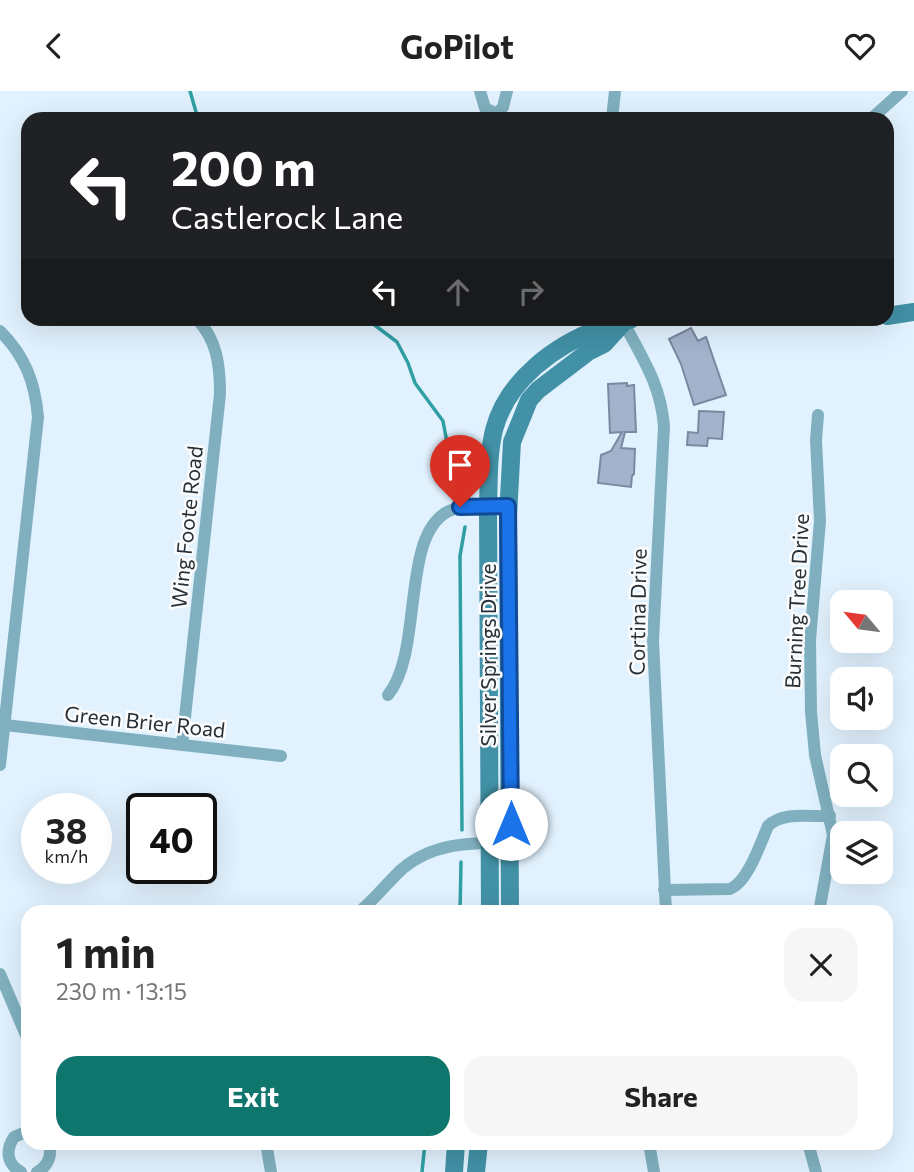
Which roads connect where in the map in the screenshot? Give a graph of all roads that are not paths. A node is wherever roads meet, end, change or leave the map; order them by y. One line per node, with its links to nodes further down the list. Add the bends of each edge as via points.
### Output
1 (480, 91): 5 (street, via 485,108)
2 (507, 91): 6 (street)
3 (614, 91): 7 (street)
4 (902, 91): 8 (street)
5 (493, 112)
6 (499, 112)
7 (612, 112)
8 (879, 112)
9 (914, 312): 10 (street)
10 (894, 315)
11 (201, 326): 21 (street, Wing Foote Road, via 214,346 220,394)
12 (607, 326): 17 (street, Silver Springs Drive, via 555,352 529,371 512,392 494,430)
13 (620, 326): 18 (street, Silver Springs Drive, via 604,344 552,377 529,400 512,442)
14 (629, 326): 27 (street, Cortina Drive, via 656,383 664,426 653,641)
15 (0, 331): 20 (street, via 27,367 37,418)
16 (818, 415): 24 (street, Burning Tree Drive, via 820,520 811,606 811,712 815,755)
17 (488, 506): 18 (street); 19 (street, via 451,510 426,537 403,667); 26 (street, Silver Springs Drive)
18 (508, 506): 25 (street, Silver Springs Drive)
19 (388, 695)
20 (5, 725): 21 (street, Green Brier Road); 23 (street)
21 (182, 745): 22 (street, Green Brier Road)
22 (281, 756)
23 (0, 765)
24 (830, 817): 27 (street, via 774,821 737,886); 32 (street, Burning Tree Drive, via 833,844)
25 (511, 842): 26 (street); 30 (street, Silver Springs Drive)
26 (491, 843): 28 (street, via 444,847 420,857); 29 (street, Silver Springs Drive)
27 (664, 890): 31 (street, Cortina Drive)
28 (366, 905)
29 (490, 905)
30 (510, 905)
31 (665, 905)
32 (820, 905)
33 (0, 974): 34 (street)
34 (21, 1024)
35 (21, 1134): 42 (street, via 14,1137 8,1150 11,1163)
36 (49, 1150): 43 (street, via 47,1164)
37 (268, 1150): 44 (street)
38 (456, 1150): 45 (street)
39 (478, 1150): 46 (street)
40 (650, 1150): 47 (street)
41 (810, 1150): 48 (street)
42 (21, 1172)
43 (37, 1172)
44 (271, 1172)
45 (454, 1172)
46 (476, 1172)
47 (654, 1172)
48 (816, 1172)

